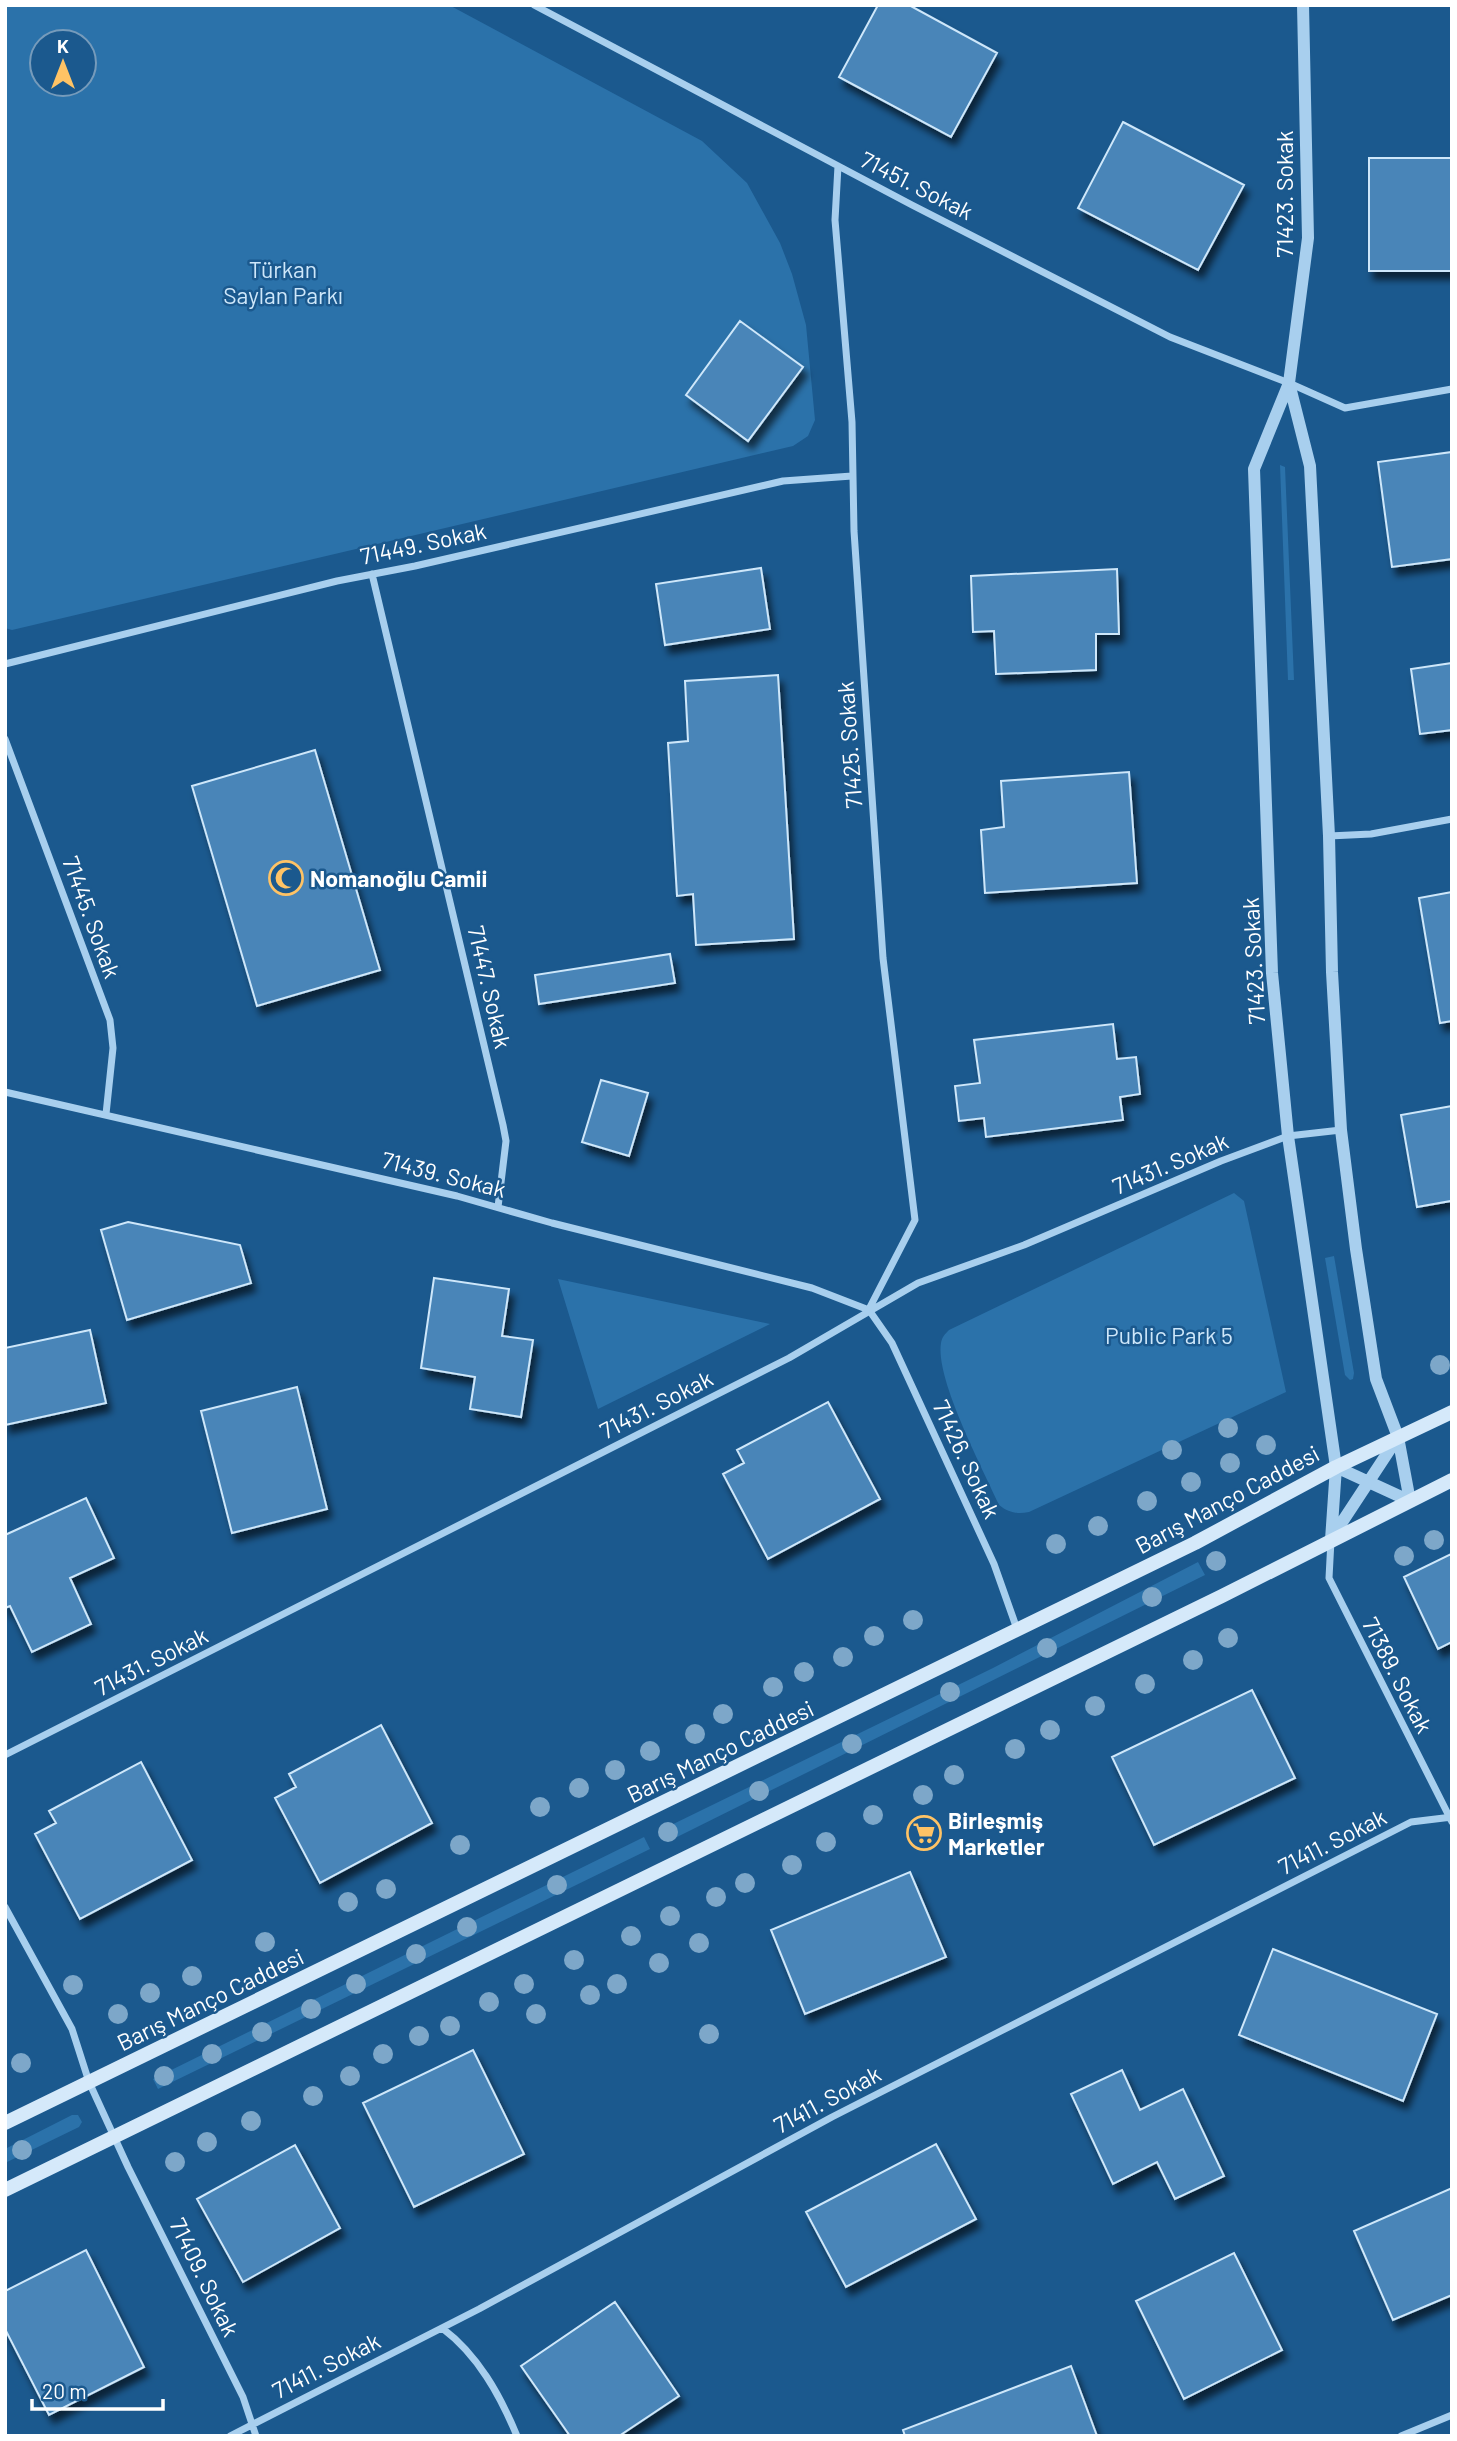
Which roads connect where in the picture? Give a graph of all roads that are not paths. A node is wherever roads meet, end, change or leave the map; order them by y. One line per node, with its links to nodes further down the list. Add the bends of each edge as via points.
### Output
1 (534, 5): 3 (street, 71451. Sokak)
2 (1303, 5): 4 (street, 71423. Sokak, via 1308,238)
3 (838, 166): 4 (street, 71451. Sokak, via 1170,337); 6 (street, 71425. Sokak, via 835,220 851,408)
4 (1289, 383): 5 (street, 71451. Sokak, via 1345,408); 11 (street, 71423. Sokak, via 1310,466); 15 (street, 71423. Sokak, via 1254,469 1272,973)
5 (1452, 389)
6 (852, 476): 7 (street, 71449. Sokak, via 783,481); 17 (street, 71425. Sokak, via 883,958 915,1220)
7 (372, 574): 8 (street, 71449. Sokak); 16 (street, 71447. Sokak, via 503,1125 506,1141)
8 (5, 664)
9 (5, 739): 13 (street, 71445. Sokak, via 110,1020 113,1048)
10 (1452, 819): 11 (street, via 1371,834)
11 (1329, 836): 14 (street, 71423. Sokak)
12 (5, 1092): 13 (street, 71439. Sokak)
13 (106, 1114): 16 (street, 71439. Sokak)
14 (1341, 1130): 15 (street, 71431. Sokak); 19 (street, 71423. Sokak, via 1376,1379)
15 (1288, 1136): 17 (street, 71431. Sokak, via 1024,1245 918,1283); 20 (street, 71423. Sokak)
16 (498, 1207): 17 (street, 71439. Sokak, via 812,1288)
17 (869, 1310): 25 (street, 71426. Sokak, via 897,1356 994,1564); 26 (street, 71431. Sokak, via 789,1358)
18 (1452, 1412): 19 (main road, Barış Manço Caddesi)
19 (1398, 1437): 20 (main road, Barış Manço Caddesi); 22 (street); 23 (street, 71423. Sokak)
20 (1336, 1467): 22 (street); 24 (street, 71423. Sokak); 25 (main road, Barış Manço Caddesi)
21 (1452, 1480): 23 (main road)
22 (1369, 1482): 23 (street); 24 (street)
23 (1410, 1501): 24 (main road)
24 (1331, 1539): 27 (street, 71389. Sokak, via 1329,1578); 31 (main road, via 1223,1596)
25 (1018, 1630): 29 (main road, Barış Manço Caddesi)
26 (5, 1755)
27 (1451, 1819): 33 (street, 71411. Sokak, via 1411,1822 832,2117)
28 (5, 1907): 29 (street, 71409. Sokak, via 72,2029)
29 (89, 2082): 30 (main road, Barış Manço Caddesi); 31 (street, 71409. Sokak)
30 (5, 2123)
31 (116, 2136): 32 (main road); 35 (street, 71409. Sokak)
32 (5, 2190)
33 (442, 2328): 35 (street, 71411. Sokak); 38 (street, via 463,2344 502,2400)
34 (1452, 2415): 39 (street)
35 (252, 2424): 36 (street, 71411. Sokak); 37 (street, 71409. Sokak)
36 (230, 2436)
37 (256, 2436)
38 (517, 2436)
39 (1401, 2436)

